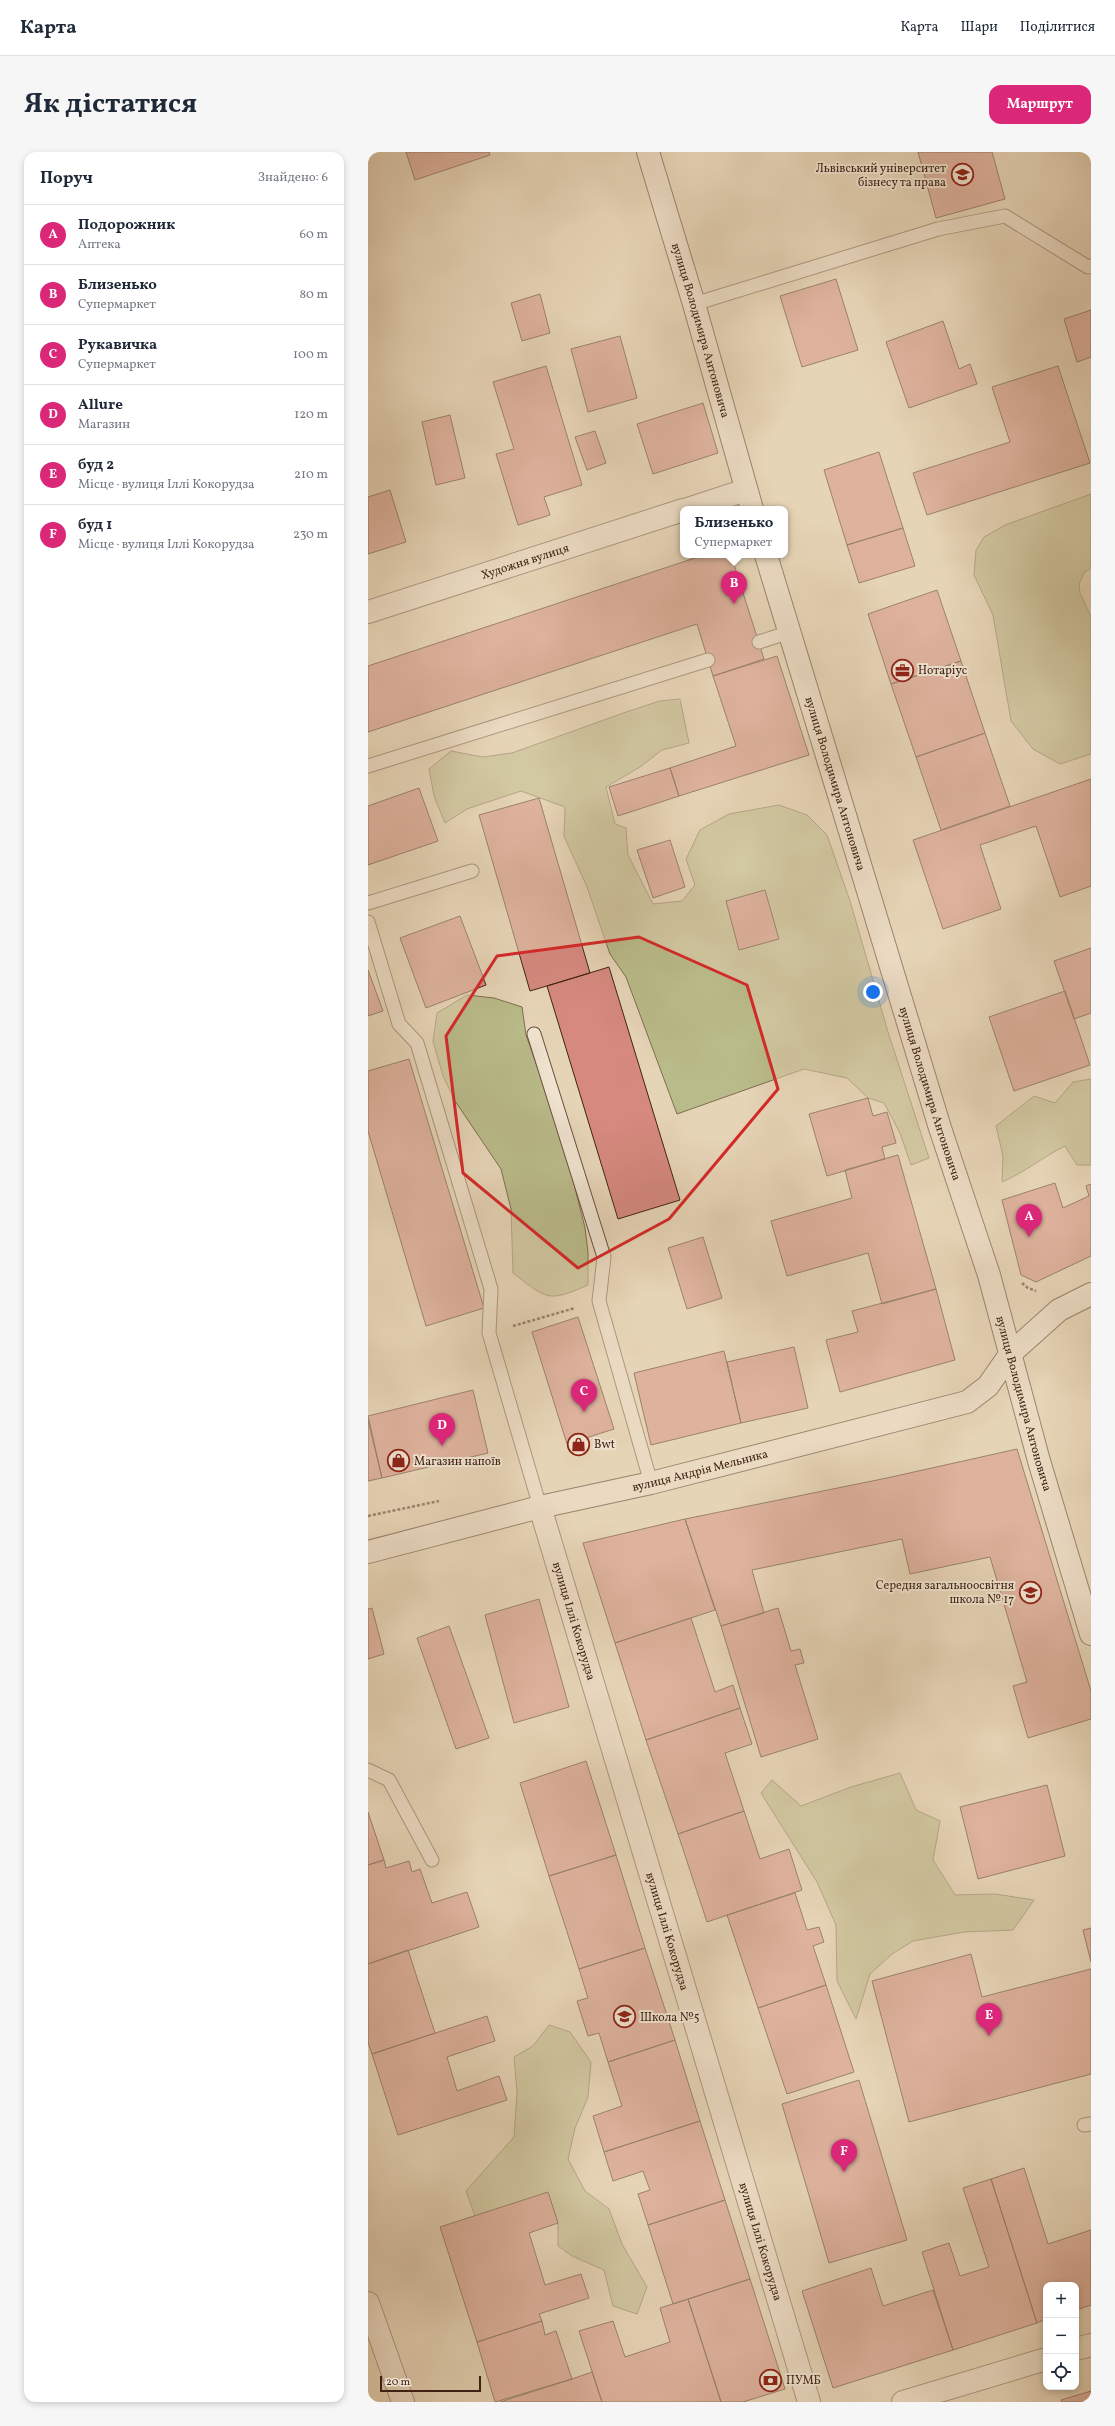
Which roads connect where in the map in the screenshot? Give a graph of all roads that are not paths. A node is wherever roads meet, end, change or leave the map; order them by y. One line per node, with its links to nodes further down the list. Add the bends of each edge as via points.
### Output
1 (648, 152): 3 (street, вулиця Володимира Антоновича)
2 (1091, 266): 3 (lane, via 1088,267 1005,216 938,228)
3 (694, 304): 4 (street, вулиця Володимира Антоновича)
4 (749, 500): 5 (street)
5 (708, 506)
6 (680, 511): 8 (street, Художня вулиця)
7 (767, 558): 9 (street, вулиця Володимира Антоновича)
8 (368, 612)
9 (790, 632): 10 (lane); 18 (street, вулиця Володимира Антоновича, via 940,1128 989,1276)
10 (759, 642)
11 (708, 660): 12 (lane)
12 (368, 766)
13 (472, 871): 14 (lane)
14 (368, 903)
15 (368, 922): 20 (lane, via 400,1024 417,1043 491,1289 489,1333)
16 (534, 1034): 19 (lane, via 604,1257 599,1301)
17 (1091, 1294): 18 (street, вулиця Андрія Мельника, via 1059,1310)
18 (1010, 1353): 19 (street, вулиця Андрія Мельника, via 988,1386 967,1402); 22 (street, вулиця Володимира Антоновича)
19 (651, 1483): 20 (street, вулиця Андрія Мельника)
20 (540, 1507): 21 (street, вулиця Андрія Мельника); 30 (street, вулиця Іллі Кокорудза)
21 (368, 1552)
22 (1091, 1634)
23 (368, 1770): 24 (lane, via 389,1780)
24 (432, 1860)
25 (368, 2303): 29 (street)
26 (1091, 2345): 27 (street)
27 (1079, 2348)
28 (1043, 2359): 31 (street)
29 (403, 2402)
30 (809, 2402)
31 (902, 2402)

